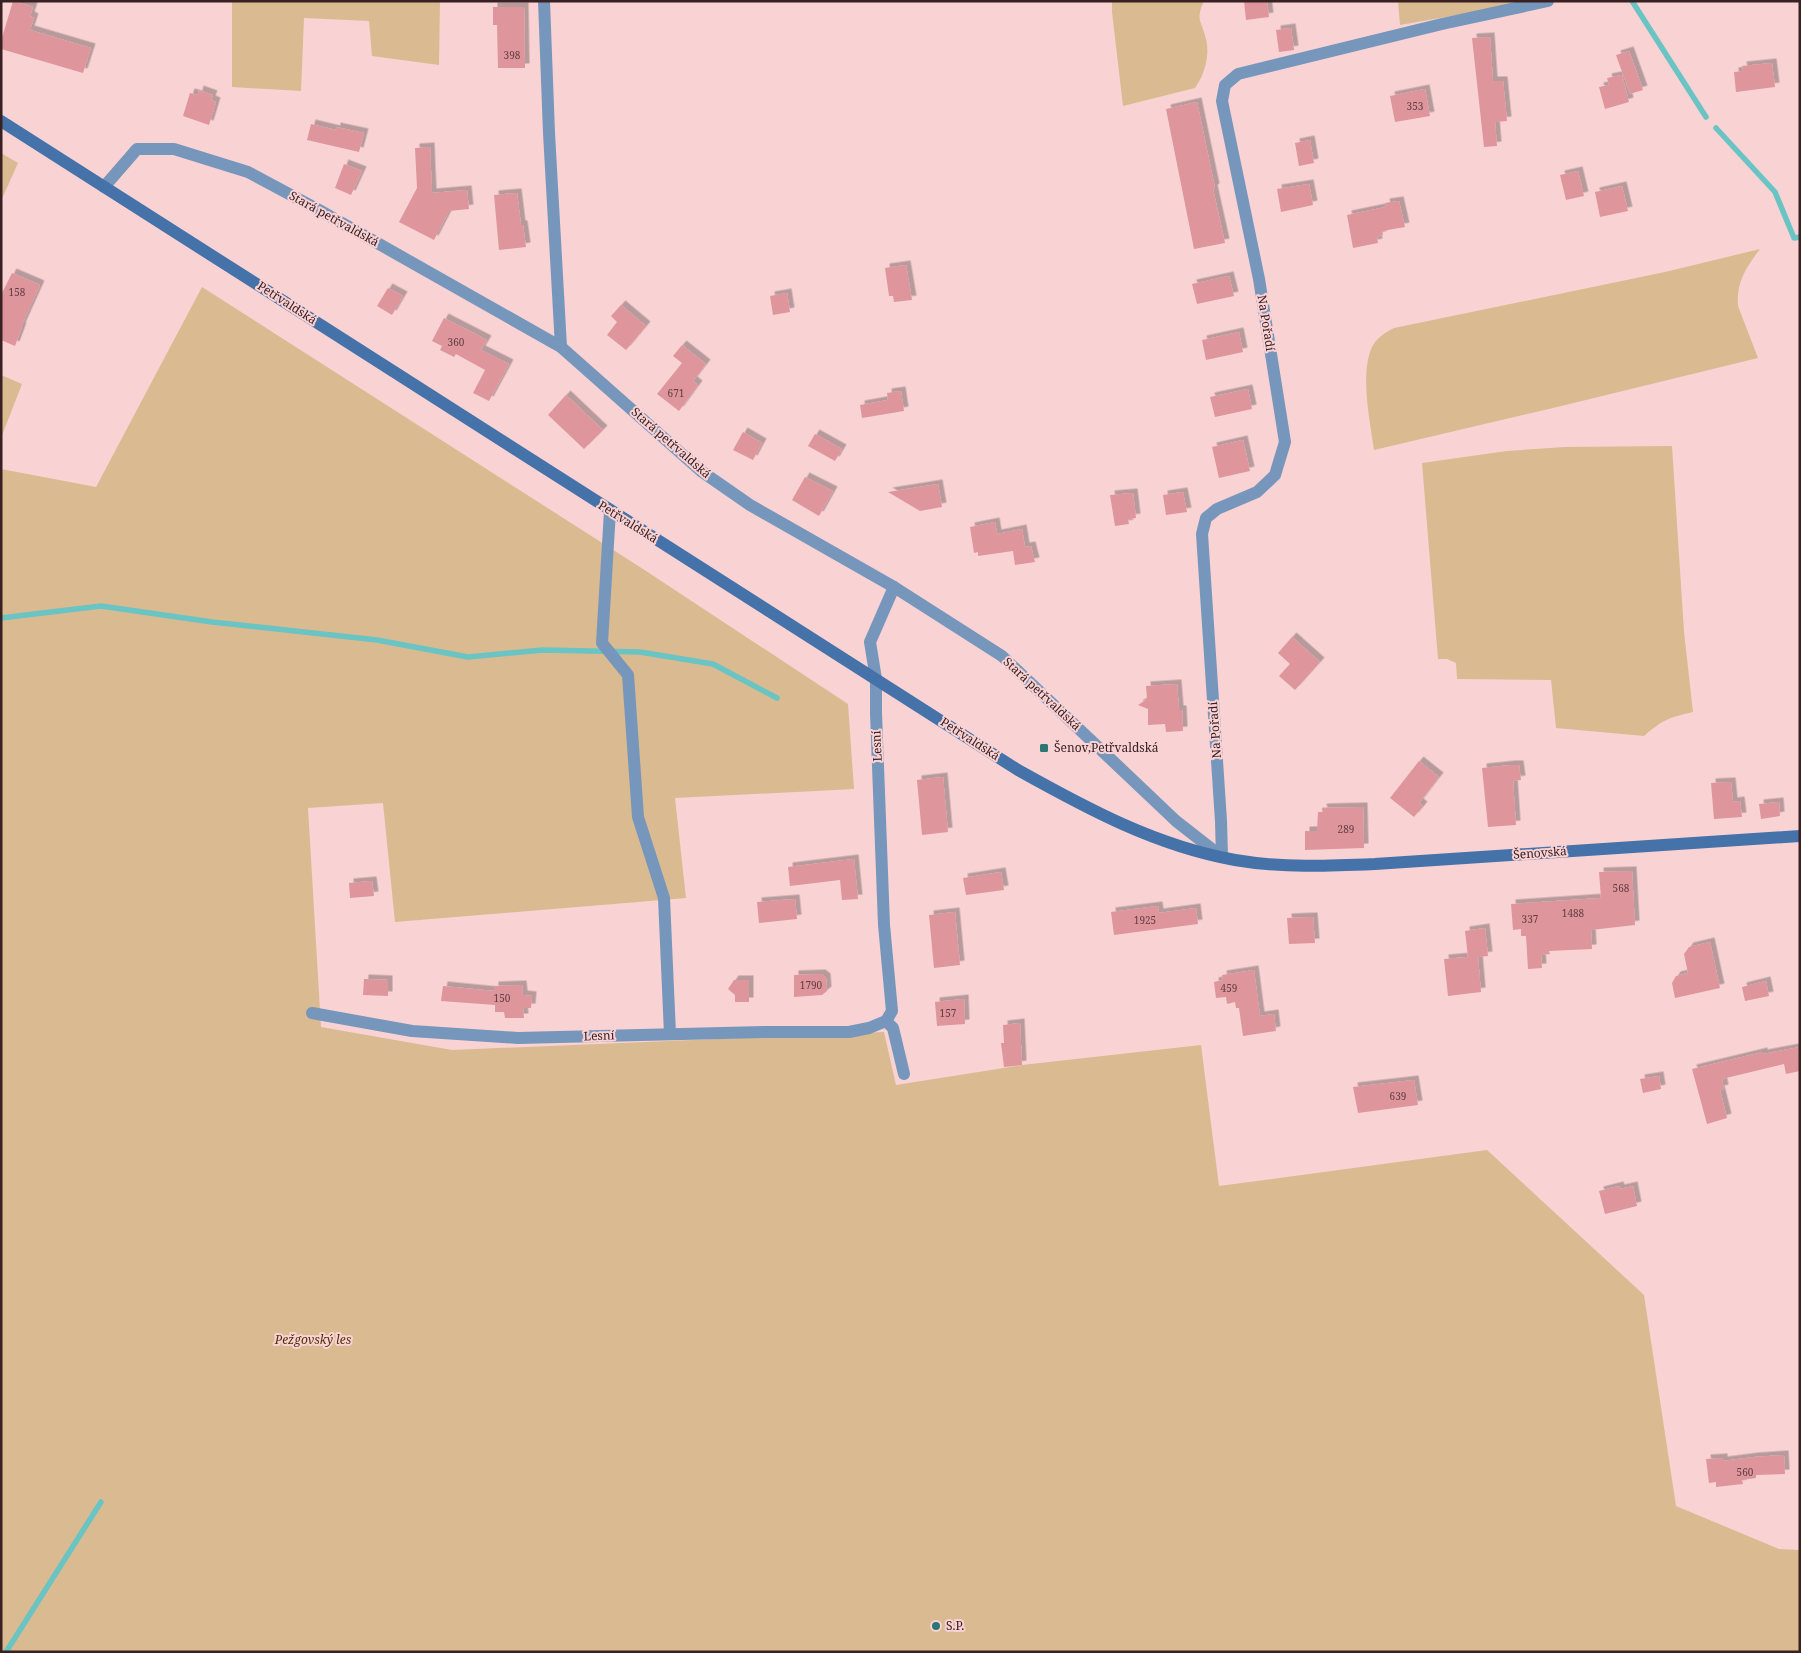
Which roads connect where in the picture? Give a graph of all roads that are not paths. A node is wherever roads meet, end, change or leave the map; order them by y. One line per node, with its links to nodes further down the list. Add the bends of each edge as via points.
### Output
1 (544, 1): 5 (street)
2 (1548, 1): 10 (street, Na Pořadí, via 1238,74 1225,85 1222,101 1259,278 1285,442 1275,475 1257,492 1216,509 1206,518 1202,534)
3 (1, 121): 4 (main road, Petřvaldská)
4 (104, 187): 5 (street, Stará petřvaldská, via 137,149 174,149 248,172); 6 (main road, Petřvaldská)
5 (562, 347): 7 (street, Stará petřvaldská, via 701,471 750,506)
6 (610, 511): 8 (main road, Petřvaldská); 14 (street, via 602,643 628,675 638,817 664,898)
7 (894, 588): 8 (street, via 870,642); 10 (street, Stará petřvaldská, via 1002,656 1176,821)
8 (876, 680): 10 (main road, Petřvaldská, via 1060,793 1163,841); 13 (street, Lesní, via 884,925 892,1011)
9 (1800, 836): 11 (main road, Šenovská, via 1375,864)
10 (1222, 857): 11 (main road, Petřvaldská)
11 (1280, 864)
12 (312, 1013): 14 (street, Lesní, via 412,1031 518,1038)
13 (886, 1021): 14 (street, Lesní, via 849,1032); 15 (street, via 893,1028)
14 (670, 1034)
15 (904, 1074)

